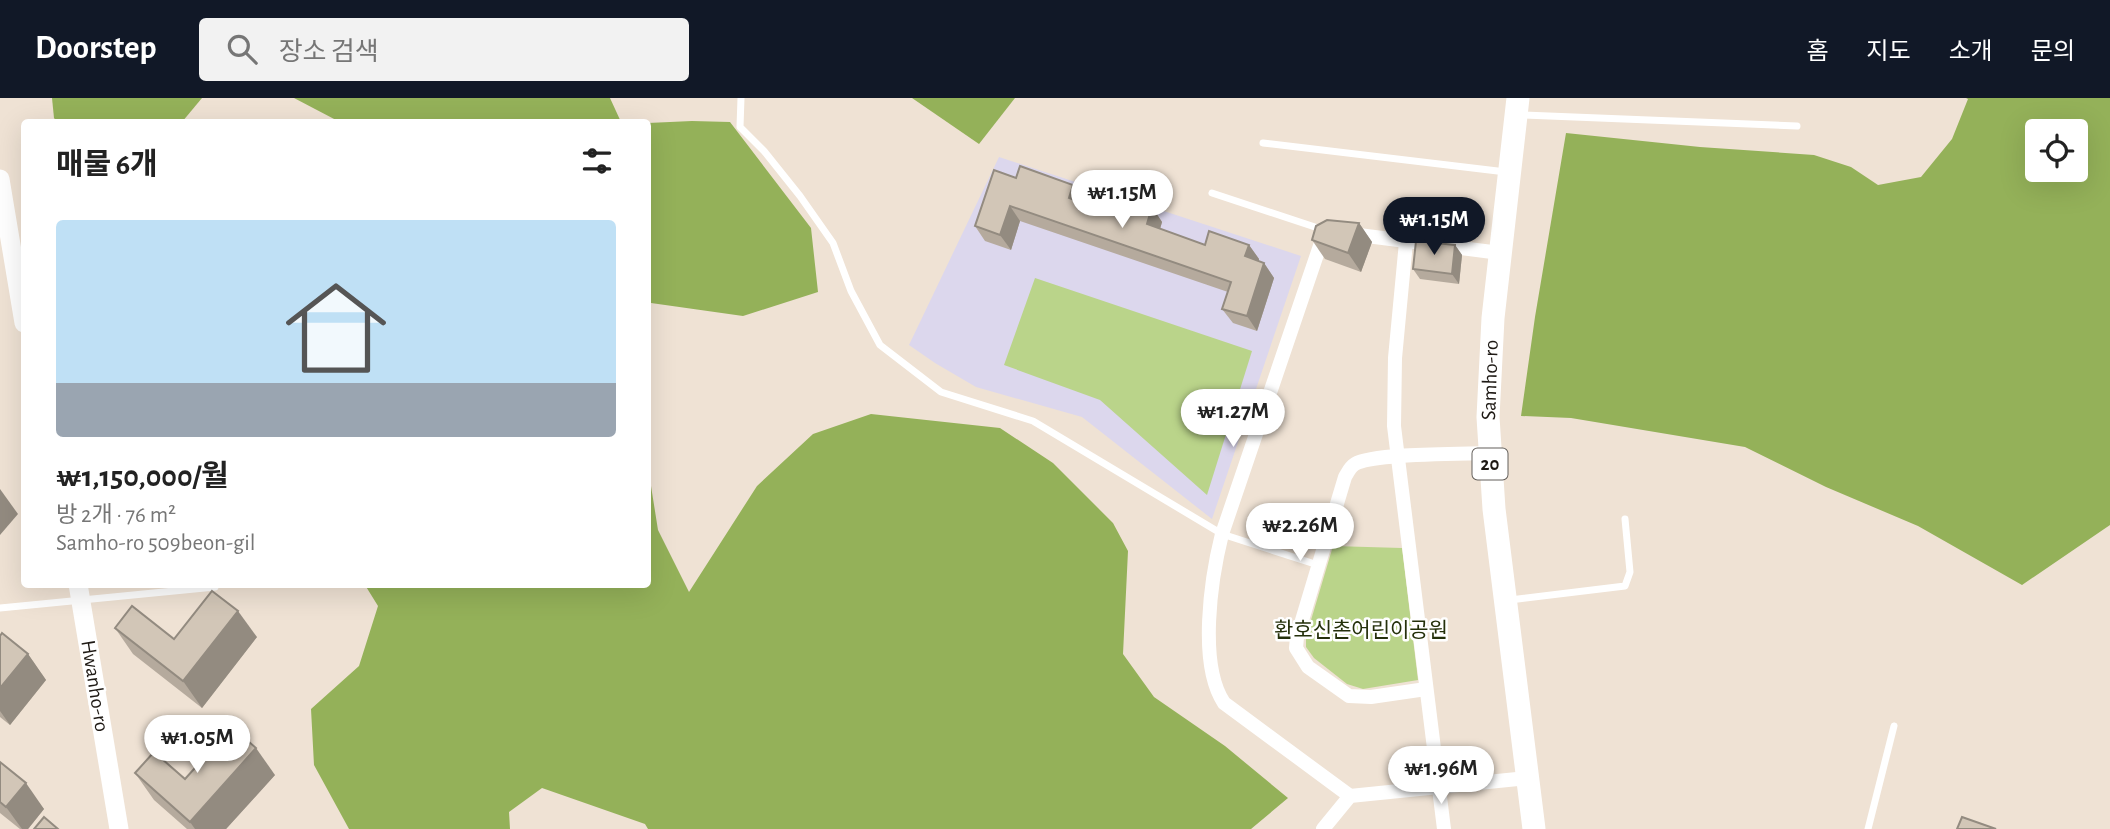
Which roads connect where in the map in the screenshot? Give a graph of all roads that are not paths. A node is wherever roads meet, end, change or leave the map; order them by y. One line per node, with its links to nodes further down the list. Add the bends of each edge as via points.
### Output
1 (741, 98): 15 (lane, via 740,127 764,151 833,243 850,291 880,345 941,393 1033,421)
2 (1515, 102): 3 (lane); 5 (main road, Samho-ro / 20)
3 (1797, 126)
4 (1263, 143): 5 (lane)
5 (1510, 172): 10 (main road, Samho-ro / 20)
6 (0, 179): 11 (street)
7 (1212, 193): 8 (lane)
8 (1325, 230): 9 (street); 15 (street)
9 (1406, 242): 10 (street); 13 (street, via 1395,358)
10 (1500, 253): 12 (main road, Samho-ro / 20, via 1490,367)
11 (21, 305)
12 (1489, 453): 13 (street); 19 (main road, Samho-ro / 20)
13 (1396, 457): 16 (street, via 1363,461 1350,468); 21 (street)
14 (1625, 519): 19 (lane, via 1630,572 1625,586)
15 (1222, 534): 16 (lane); 25 (street, via 1213,576 1209,639 1217,692 1236,713)
16 (1318, 565): 21 (street, via 1297,637 1296,648 1308,667 1349,696)
17 (192, 588): 18 (lane)
18 (80, 593): 20 (lane); 26 (street, Hwanho-ro)
19 (1506, 601): 23 (main road, Samho-ro / 20)
20 (0, 608)
21 (1426, 689): 24 (street)
22 (1894, 726): 30 (lane)
23 (1527, 778): 24 (street); 29 (main road, Samho-ro / 20)
24 (1440, 788): 25 (street); 28 (street)
25 (1350, 796): 27 (street)
26 (119, 829)
27 (1323, 829)
28 (1444, 829)
29 (1534, 829)
30 (1868, 829)

